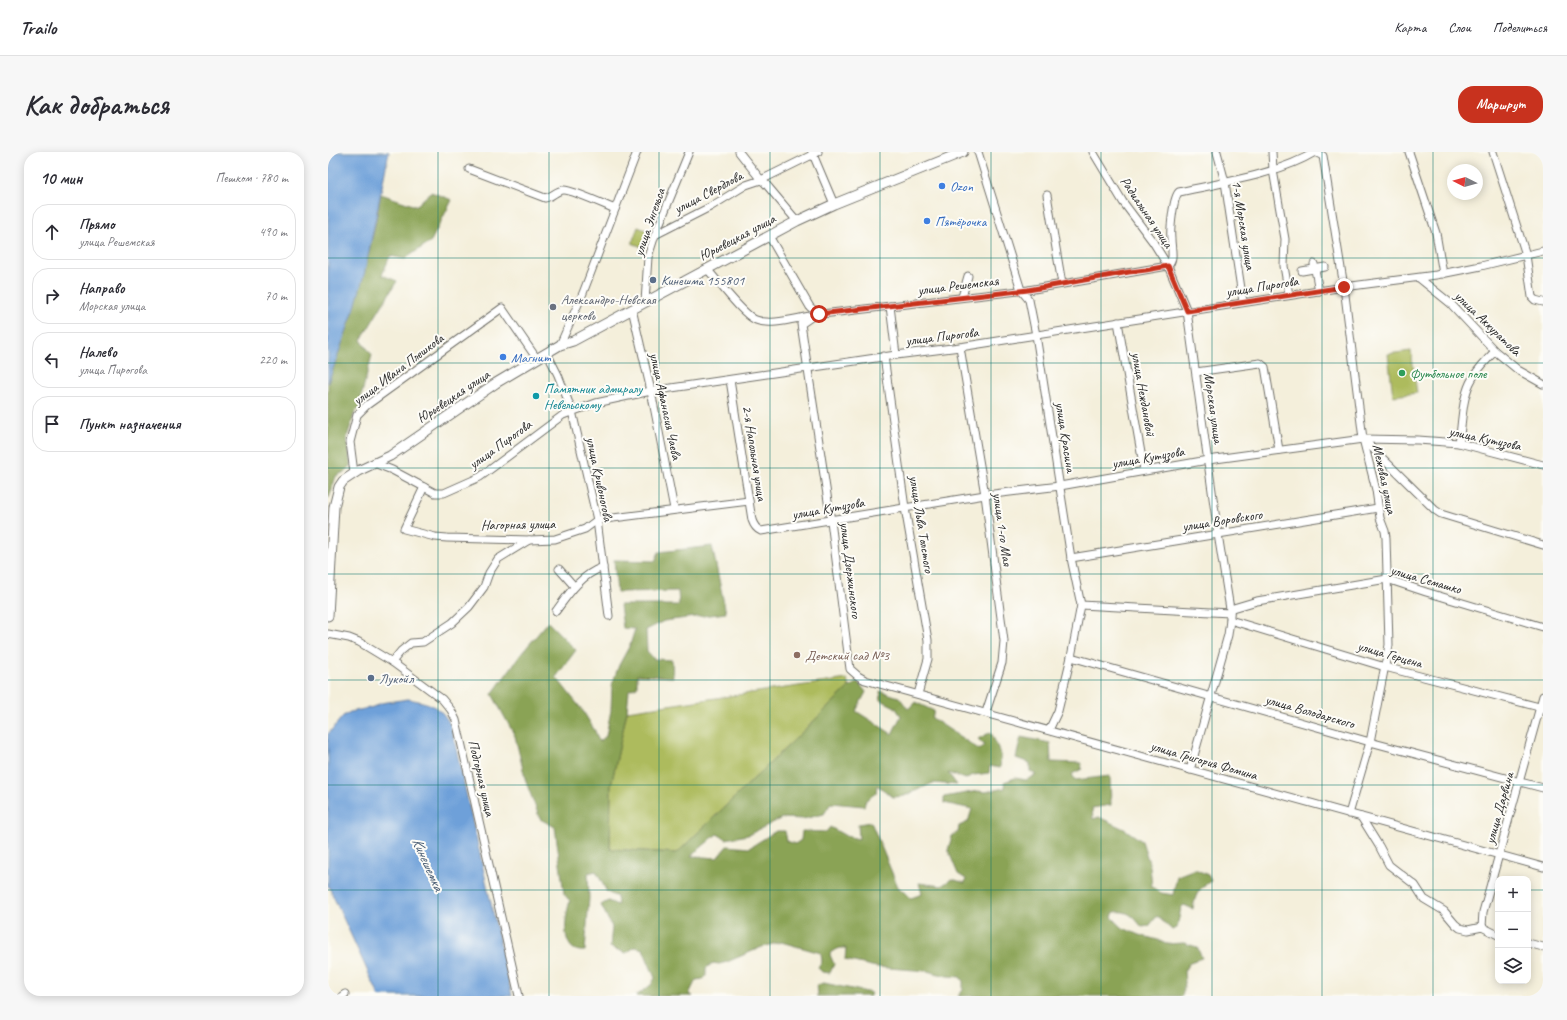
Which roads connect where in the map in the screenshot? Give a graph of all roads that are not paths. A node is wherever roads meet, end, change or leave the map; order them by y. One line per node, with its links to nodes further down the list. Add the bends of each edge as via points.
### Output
1 (637, 152): 19 (street)
2 (689, 152): 21 (street, улица Энгельса)
3 (739, 152): 15 (street)
4 (963, 152): 18 (main road, Юрьевецкая улица)
5 (978, 152): 35 (street, улица Красина)
6 (1093, 152): 25 (street, Радиальная улица, via 1123,202)
7 (1217, 152): 16 (street, 1-я Морская улица)
8 (1272, 152): 14 (street)
9 (1315, 152): 14 (street, via 1300,161); 34 (street, Межевая улица, via 1323,156)
10 (1409, 152): 30 (street, via 1436,233)
11 (1493, 152): 24 (street)
12 (814, 153): 15 (street, улица Свердлова); 18 (street)
13 (469, 169): 19 (street, via 545,198 556,191 566,190)
14 (1273, 170): 16 (street); 37 (street, via 1285,239 1284,266)
15 (761, 180): 20 (street); 21 (street, улица Свердлова, via 746,185)
16 (1225, 182): 25 (street, via 1176,194 1171,233 1172,260); 40 (street, 1-я Морская улица)
17 (1047, 195): 33 (street)
18 (834, 204): 20 (main road, Юрьевецкая улица)
19 (615, 209): 49 (street)
20 (797, 221): 22 (main road, Юрьевецкая улица)
21 (655, 235): 39 (street, улица Энгельса, via 648,257)
22 (769, 236): 28 (main road, Юрьевецкая улица); 45 (street, via 810,307)
23 (1543, 251): 24 (street, улица Пирогова)
24 (1526, 255): 30 (street, улица Пирогова); 41 (street, via 1532,298)
25 (1168, 266): 33 (street, улица Решемская); 44 (street, Морская улица)
26 (1314, 266): 27 (street); 29 (street); 36 (street)
27 (1325, 267)
28 (707, 269): 39 (main road, Юрьевецкая улица); 46 (street, улица Решемская, via 744,311 756,320 774,322)
29 (1302, 271)
30 (1443, 274): 32 (street, улица Пирогова)
31 (968, 276): 38 (street)
32 (1418, 278): 34 (street, улица Пирогова); 51 (street, улица Аккуратова, via 1450,303)
33 (1062, 284): 35 (street, улица Решемская)
34 (1344, 287): 36 (street, улица Пирогова); 62 (street, Межевая улица)
35 (1021, 290): 38 (street, улица Решемская); 48 (street, улица Красина, via 1029,300)
36 (1319, 291): 37 (street, улица Пирогова)
37 (1288, 295): 40 (street, улица Пирогова)
38 (962, 297): 42 (street, улица Решемская)
39 (645, 302): 43 (main road, Юрьевецкая улица)
40 (1243, 302): 44 (street, улица Пирогова)
41 (1543, 302)
42 (890, 306): 45 (street, улица Решемская); 53 (street)
43 (632, 309): 49 (main road, Юрьевецкая улица, via 573,341); 60 (street, улица Афанасия Чаева)
44 (1187, 311): 47 (street, улица Пирогова); 57 (street, Морская улица)
45 (821, 313): 46 (street, улица Решемская)
46 (814, 315): 56 (street, улица Дзержинского, via 801,324)
47 (1118, 322): 48 (street, улица Пирогова); 68 (street, улица Неждановой)
48 (1036, 335): 50 (street, улица Пирогова); 70 (street, улица Красина)
49 (560, 345): 52 (main road, Юрьевецкая улица)
50 (960, 347): 53 (street, улица Пирогова); 72 (street, улица 1-го Мая)
51 (1494, 351): 59 (street, улица Аккуратова, via 1518,370); 63 (street, via 1478,369 1470,384)
52 (547, 353): 55 (main road, Юрьевецкая улица); 61 (street, улица Кривоногова)
53 (896, 355): 54 (street, улица Пирогова)
54 (884, 356): 56 (street, улица Пирогова); 74 (street, улица Льва Толстого)
55 (537, 359): 66 (main road, Юрьевецкая улица, via 496,383 390,456); 69 (street, улица Ивана Плешкова, via 502,308 356,415 350,442)
56 (808, 368): 58 (street, улица Пирогова); 78 (street, улица Дзержинского)
57 (1196, 372): 64 (street, via 1263,364); 65 (street, Морская улица)
58 (730, 380): 60 (street, улица Пирогова); 73 (street, 2-я Напольная улица)
59 (1543, 384)
60 (651, 391): 61 (street, улица Пирогова); 76 (street, улица Афанасия Чаева)
61 (572, 411): 71 (street, улица Пирогова, via 553,421 480,477 444,493 435,493); 77 (street, улица Кривоногова)
62 (1363, 439): 63 (street, улица Кутузова); 64 (street, улица Кутузова); 75 (street, Межевая улица); 82 (street, via 1441,514)
63 (1459, 443): 67 (street, улица Кутузова)
64 (1279, 450): 65 (street, улица Кутузова)
65 (1208, 460): 68 (street, улица Кутузова); 80 (street, Морская улица)
66 (374, 463): 69 (main road, Юрьевецкая улица); 71 (street, улица Пирогова)
67 (1543, 465)
68 (1144, 470): 70 (street, улица Кутузова)
69 (354, 473): 91 (main road, Юрьевецкая улица, via 339,487 334,506)
70 (1060, 486): 72 (street, улица Кутузова); 83 (street, улица Красина)
71 (424, 487): 81 (street, Нагорная улица, via 404,529 435,537)
72 (985, 495): 74 (street, улица Кутузова); 103 (street, улица 1-го Мая, via 1004,641 1002,663)
73 (749, 501): 76 (street, Нагорная улица); 79 (street, 2-я Напольная улица, via 752,520)
74 (905, 508): 78 (street, улица Кутузова); 99 (street, улица Льва Толстого, via 928,640 928,659)
75 (1378, 508): 80 (street, улица Воровского); 86 (street, Межевая улица, via 1385,531)
76 (674, 510): 77 (street, Нагорная улица)
77 (597, 520): 81 (street, Нагорная улица, via 585,529 555,539); 84 (street, улица Кривоногова)
78 (831, 521): 79 (street, улица Кутузова, via 767,531); 98 (street, улица Дзержинского, via 850,669)
79 (757, 530)
80 (1218, 534): 83 (street, улица Воровского); 90 (street, Морская улица)
81 (529, 540): 96 (street, via 498,559 484,587 469,607 452,623 423,642 411,643)
82 (1543, 545)
83 (1071, 558): 88 (street, улица Красина)
84 (603, 567): 87 (street); 92 (street, улица Кривоногова)
85 (559, 570): 87 (street)
86 (1387, 579): 90 (street, улица Семашко, via 1257,601); 93 (street, улица Семашко); 97 (street, Межевая улица, via 1389,645)
87 (574, 586): 89 (street)
88 (1081, 605): 90 (street, улица Герцена); 95 (street, улица Красина)
89 (556, 611)
90 (1230, 614): 97 (street, улица Герцена); 100 (street, Морская улица, via 1228,634)
91 (328, 616)
92 (610, 616)
93 (1543, 627)
94 (328, 634): 96 (street, Подгорная улица, via 349,638)
95 (1071, 657): 100 (street, улица Володарского); 104 (street, улица Красина, via 1058,712)
96 (392, 662): 117 (street, Подгорная улица, via 442,699 456,720)
97 (1385, 667): 102 (street, улица Герцена); 105 (street, Межевая улица)
98 (858, 676): 99 (street, улица Григория Фомина)
99 (918, 694): 103 (street, улица Григория Фомина)
100 (1210, 696): 105 (street, улица Володарского); 106 (street, Морская улица)
101 (1543, 696): 102 (street, улица Дарвина)
102 (1542, 708): 107 (street, улица Дарвина)
103 (986, 712): 104 (street, улица Григория Фомина)
104 (1048, 730): 106 (street, улица Григория Фомина)
105 (1370, 742): 107 (street, улица Володарского); 109 (street, Межевая улица)
106 (1190, 770): 109 (street, улица Григория Фомина)
107 (1520, 781): 108 (street, улица Володарского); 111 (street, улица Дарвина)
108 (1543, 788)
109 (1349, 814): 110 (street, улица Григория Фомина)
110 (1361, 817): 111 (street, улица Григория Фомина); 113 (street, via 1389,865 1415,886 1424,899 1444,911 1455,924 1468,930)
111 (1500, 854): 112 (street, улица Григория Фомина); 113 (street, улица Дарвина, via 1483,912)
112 (1543, 867)
113 (1482, 927): 114 (street)
114 (1495, 934)
115 (1531, 944): 116 (street)
116 (1543, 947)
117 (519, 996)

